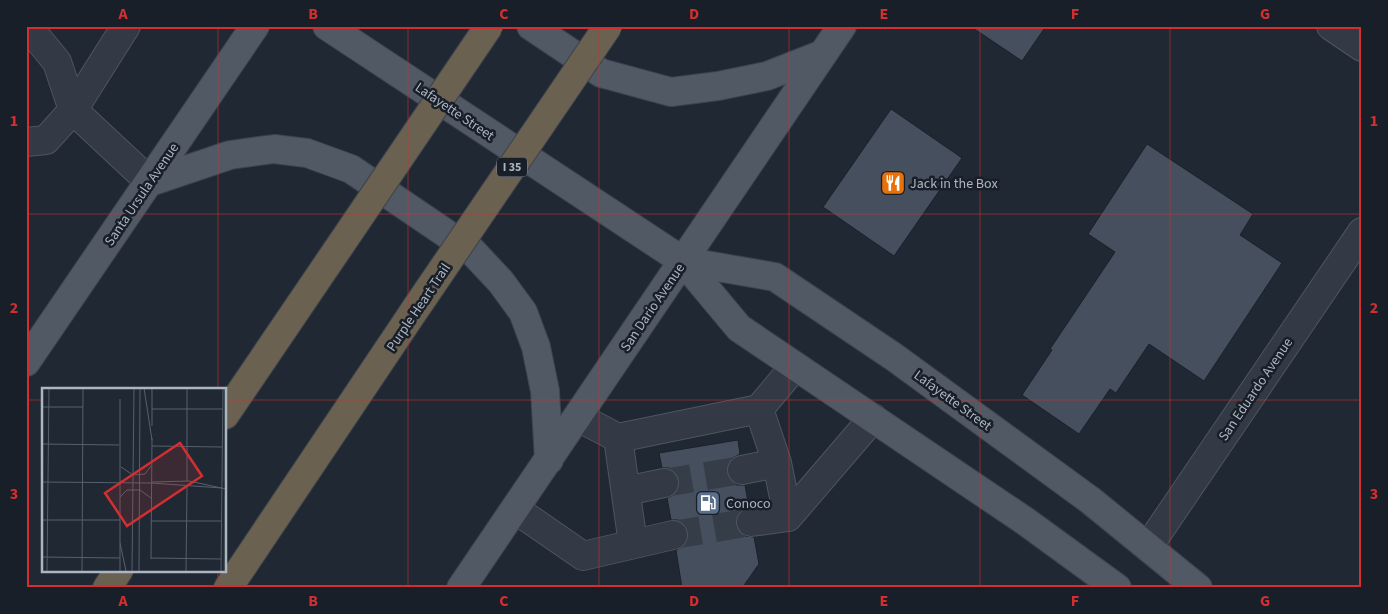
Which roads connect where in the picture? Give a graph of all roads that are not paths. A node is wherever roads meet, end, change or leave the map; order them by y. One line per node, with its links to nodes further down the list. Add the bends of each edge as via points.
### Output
1 (126, 26): 12 (street)
2 (255, 26): 14 (main road, Santa Ursula Avenue)
3 (327, 26): 16 (main road, Lafayette Street)
4 (489, 26): 20 (highway, bridge)
5 (531, 26): 11 (main road, via 601,73 671,92 767,76)
6 (608, 26): 37 (highway, Purple Heart Trail / I 35, bridge)
7 (842, 26): 11 (main road, San Dario Avenue)
8 (1331, 26): 10 (street)
9 (33, 30): 12 (street, via 57,62)
10 (1362, 47)
11 (822, 54): 16 (main road, San Dario Avenue)
12 (73, 110): 13 (street, via 46,140); 14 (street)
13 (26, 142)
14 (150, 182): 17 (main road, Santa Ursula Avenue); 24 (main road, via 230,156 274,149 307,153 351,169 472,251 523,312 536,347 545,391)
15 (1362, 232): 34 (street, San Eduardo Avenue)
16 (683, 261): 18 (main road, Lafayette Street, via 739,328); 21 (main road, San Dario Avenue); 34 (main road, Lafayette Street, via 774,277 902,362 1090,500)
17 (26, 362)
18 (795, 366): 19 (street); 22 (main road, Lafayette Street)
19 (759, 409): 23 (street); 25 (street)
20 (226, 414)
21 (578, 417): 23 (street); 24 (main road, San Dario Avenue)
22 (873, 418): 30 (street); 39 (main road, Lafayette Street)
23 (618, 438): 28 (street)
24 (549, 460): 29 (main road, San Dario Avenue)
25 (777, 463): 26 (street); 30 (street)
26 (742, 470)
27 (664, 483): 28 (street)
28 (626, 491): 33 (street)
29 (515, 509): 33 (street, via 583,556); 38 (main road, San Dario Avenue)
30 (788, 517): 31 (street)
31 (751, 522)
32 (674, 535): 33 (street)
33 (633, 544)
34 (1148, 547): 40 (main road, Lafayette Street)
35 (118, 572): 36 (highway)
36 (107, 588)
37 (228, 588)
38 (461, 588)
39 (1118, 588)
40 (1198, 588)

